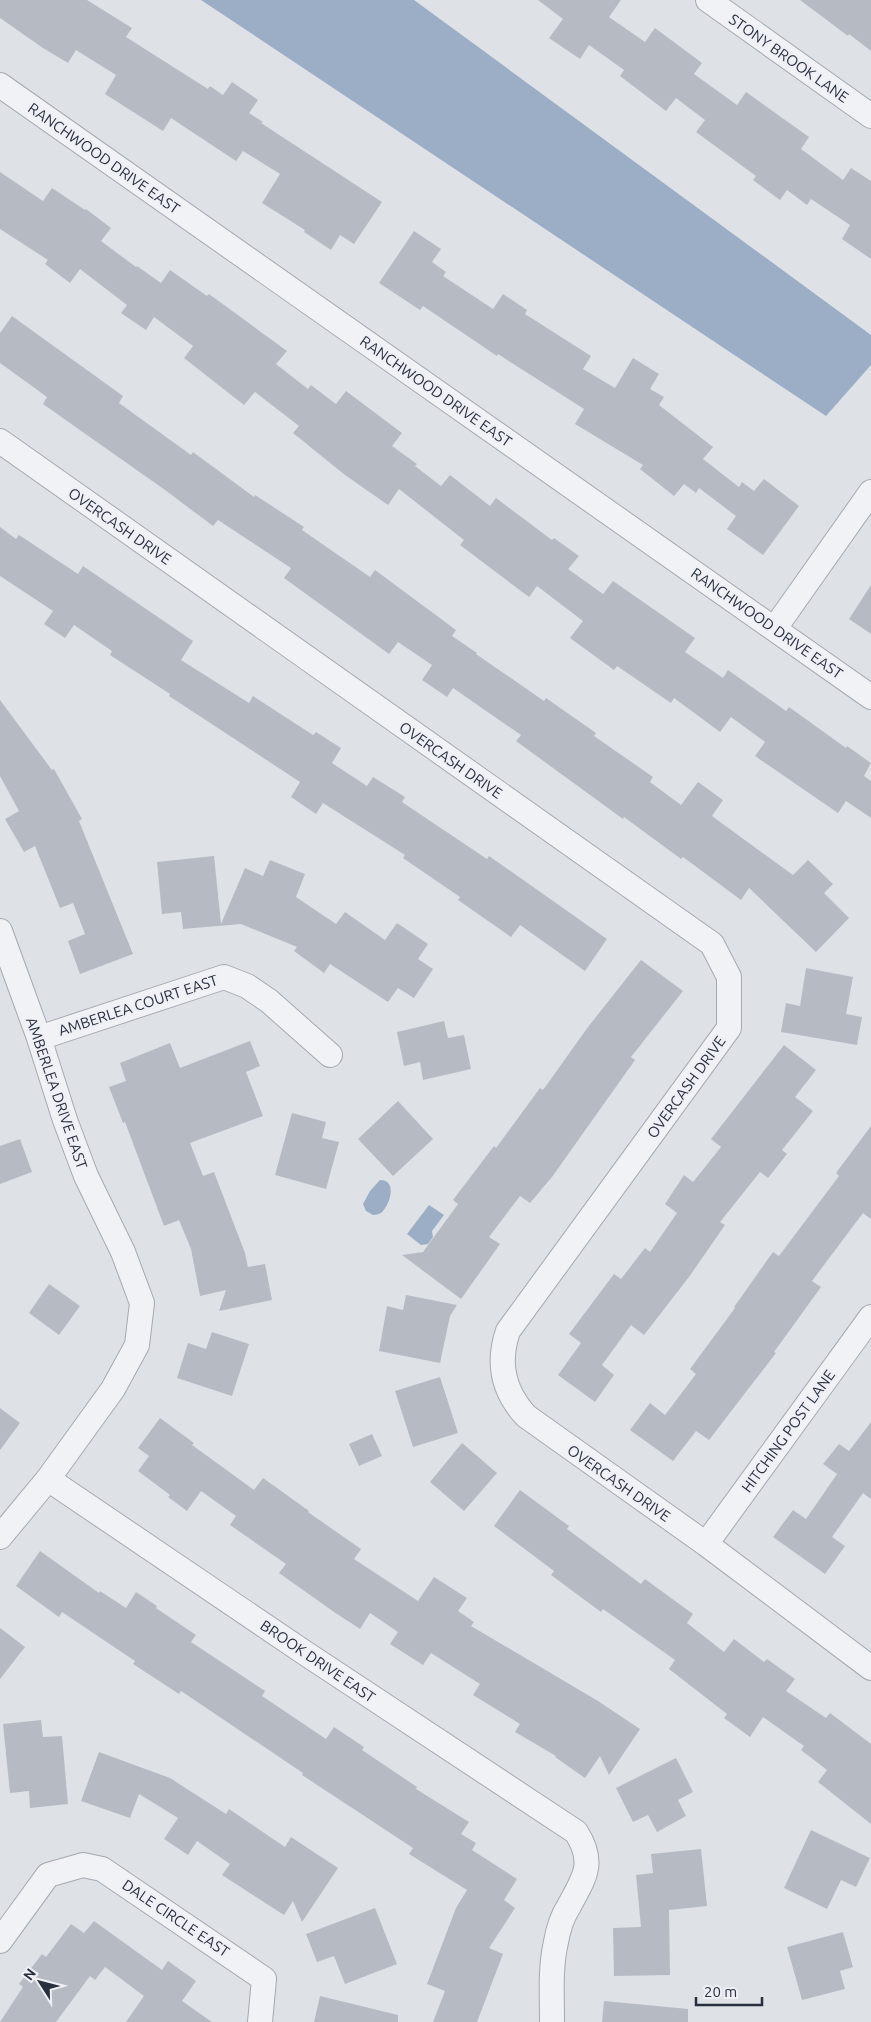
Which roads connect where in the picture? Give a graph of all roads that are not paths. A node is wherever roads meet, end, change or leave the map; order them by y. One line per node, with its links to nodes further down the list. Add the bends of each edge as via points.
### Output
1 (708, 0): 3 (street, STONY BROOK LANE)
2 (0, 85): 6 (street, RANCHWOOD DRIVE EAST)
3 (871, 116)
4 (0, 441): 14 (street, OVERCASH DRIVE, via 712,944 729,977 729,1028 516,1319 505,1341 502,1366 503,1378 512,1399 526,1416)
5 (871, 492): 6 (street)
6 (775, 628): 7 (street, RANCHWOOD DRIVE EAST)
7 (871, 697)
8 (0, 932): 9 (street, AMBERLEA DRIVE EAST)
9 (39, 1038): 10 (street, AMBERLEA COURT EAST, via 224,977 262,996); 12 (street, AMBERLEA DRIVE EAST, via 86,1176 123,1252 142,1302 137,1345 113,1389)
10 (330, 1056)
11 (871, 1318): 14 (street, HITCHING POST LANE)
12 (48, 1479): 13 (street, AMBERLEA DRIVE EAST); 18 (street, BROOK DRIVE EAST, via 576,1832 588,1864 556,1941)
13 (0, 1537)
14 (706, 1544): 15 (street, OVERCASH DRIVE)
15 (871, 1668)
16 (0, 1941): 17 (street, DALE CIRCLE EAST, via 48,1875 83,1865 102,1869 264,1979)
17 (260, 2022)
18 (552, 2022)

